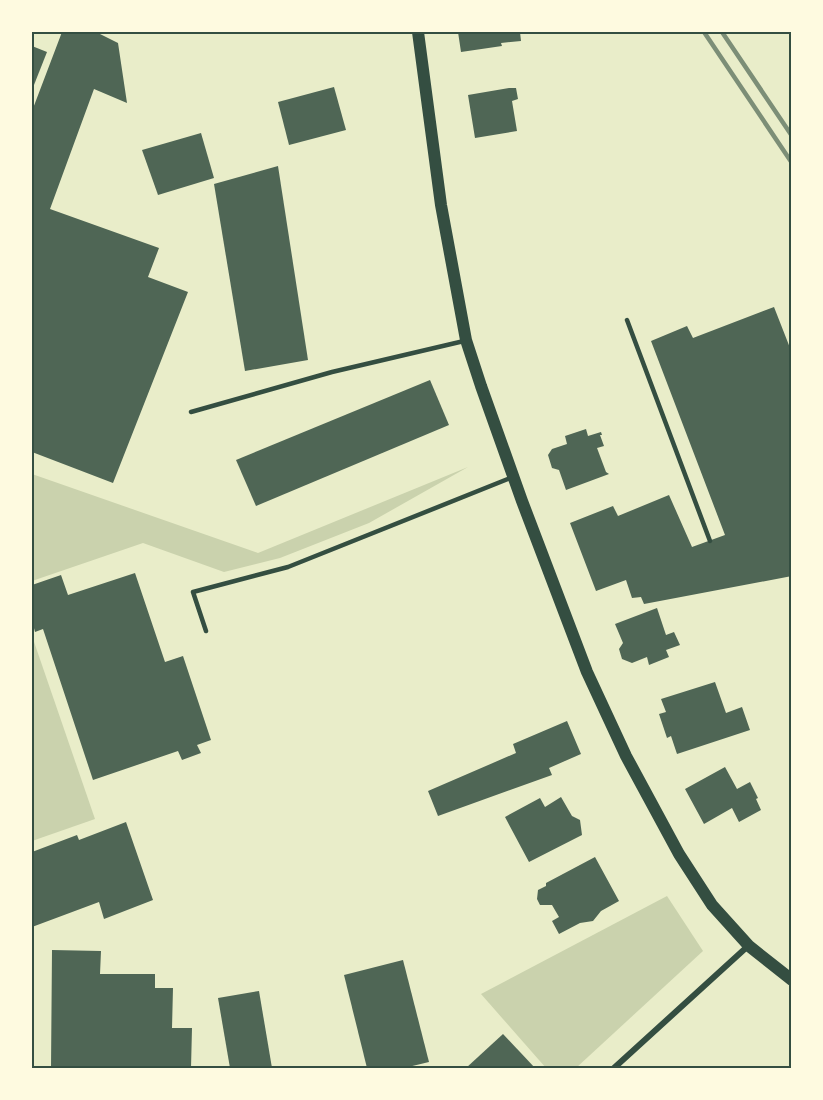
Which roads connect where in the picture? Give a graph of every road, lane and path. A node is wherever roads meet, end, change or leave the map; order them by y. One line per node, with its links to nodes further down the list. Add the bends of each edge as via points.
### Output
1 (418, 32): 3 (main road, via 441,205)
2 (627, 320): 6 (lane)
3 (466, 340): 4 (lane); 5 (main road)
4 (191, 412)
5 (513, 477): 7 (lane, via 288,567 193,592); 8 (main road, via 587,672 626,756 679,854 712,905)
6 (710, 541)
7 (206, 631)
8 (749, 945): 9 (main road); 10 (street)
9 (792, 980)
10 (614, 1068)

